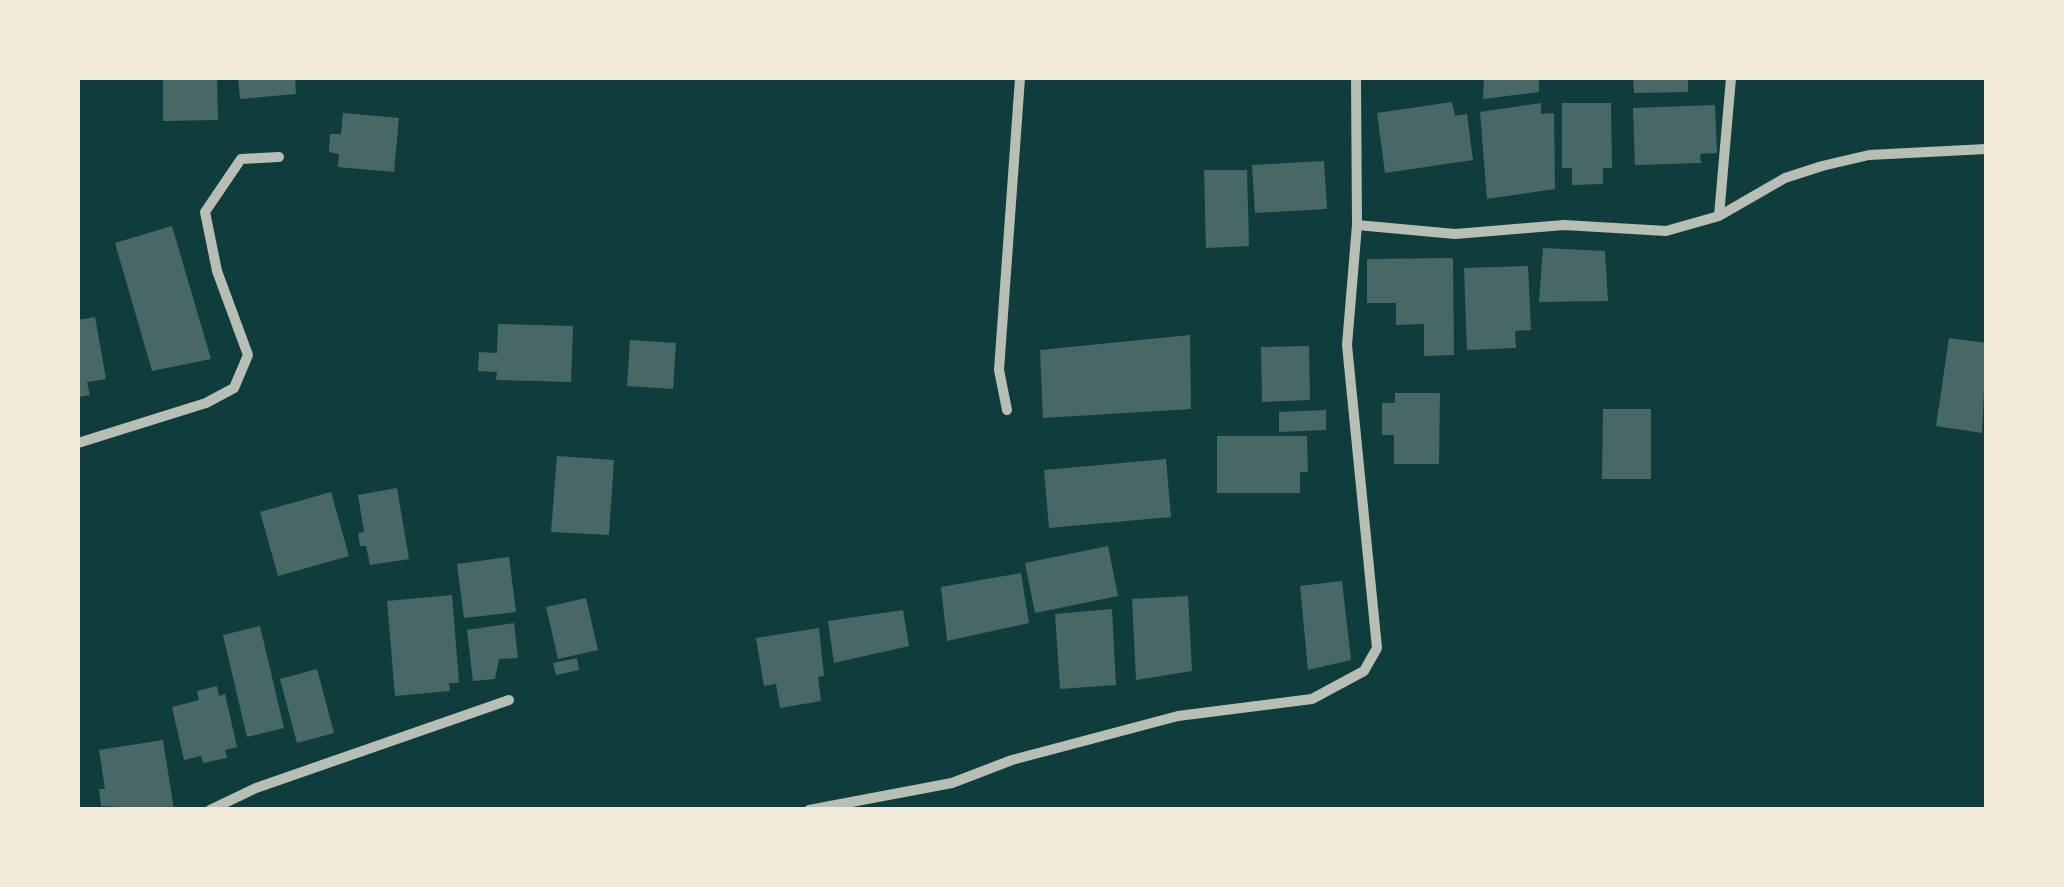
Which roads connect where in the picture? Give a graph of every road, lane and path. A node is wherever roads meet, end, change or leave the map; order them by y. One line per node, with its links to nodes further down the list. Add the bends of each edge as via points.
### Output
1 (1020, 78): 8 (street, via 999,370)
2 (1356, 78): 7 (street)
3 (1731, 78): 6 (street)
4 (1986, 148): 6 (street, via 1870,154 1822,166 1785,178)
5 (279, 158): 9 (street, via 241,158 205,212 248,355 234,388)
6 (1719, 216): 7 (street, via 1666,232 1564,225 1455,234)
7 (1356, 225): 12 (street, via 1347,345 1377,648 1364,671 1312,699 1178,716 952,783)
8 (1007, 410)
9 (78, 443)
10 (509, 700): 11 (street)
11 (210, 810)
12 (810, 810)

